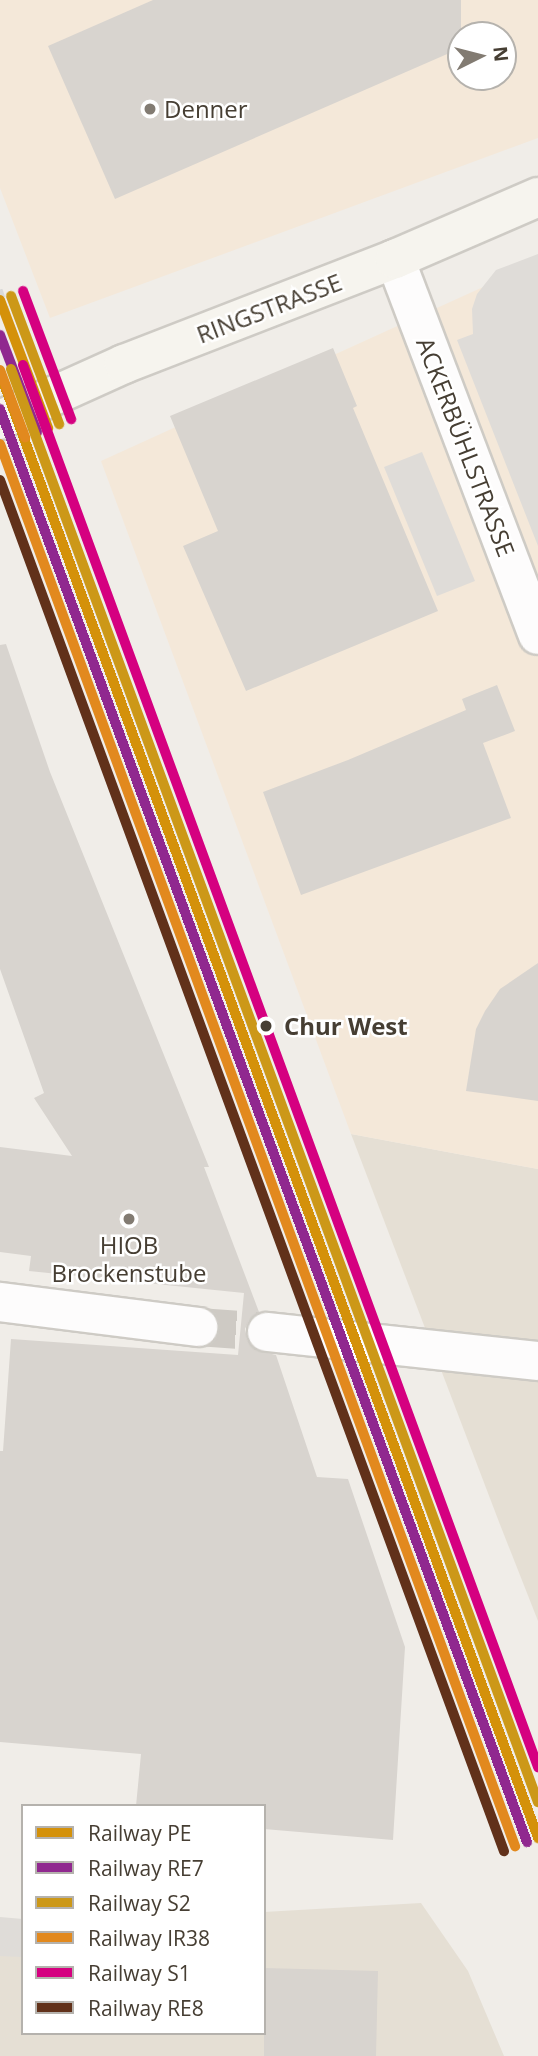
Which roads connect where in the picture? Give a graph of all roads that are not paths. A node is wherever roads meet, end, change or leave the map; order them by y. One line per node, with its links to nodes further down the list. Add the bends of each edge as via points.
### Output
1 (538, 197): 2 (main road, RINGSTRASSE)
2 (395, 259): 3 (main road, RINGSTRASSE, via 124,364); 4 (street, ACKERBÜHLSTRASSE)
3 (0, 420)
4 (538, 635)
5 (0, 1302): 6 (street)
6 (198, 1327)
7 (267, 1332): 8 (street)
8 (538, 1361)

